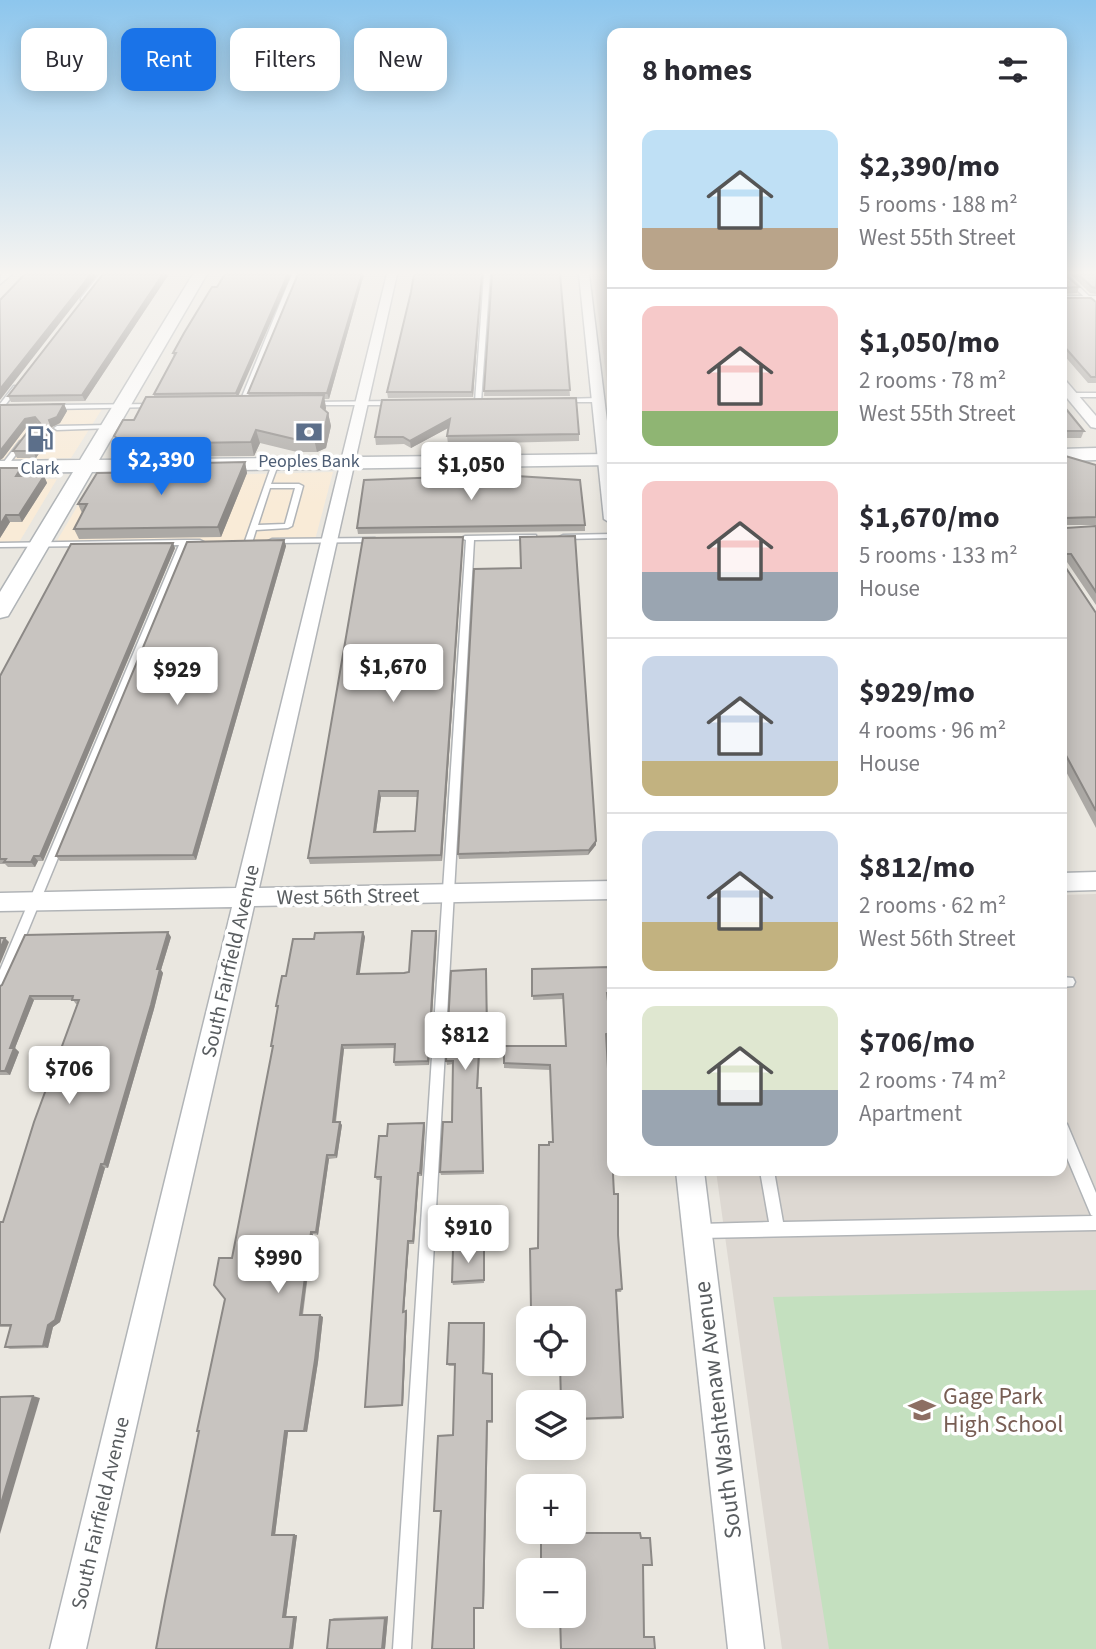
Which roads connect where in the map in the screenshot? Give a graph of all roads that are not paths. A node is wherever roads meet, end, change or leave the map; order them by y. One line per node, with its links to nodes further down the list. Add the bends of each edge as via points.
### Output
1 (155, 351): 21 (street)
2 (264, 351): 16 (lane)
3 (374, 351): 15 (street, South Fairfield Avenue)
4 (481, 351): 13 (lane)
5 (593, 351): 9 (street)
6 (17, 385): 22 (lane)
7 (1067, 395): 8 (lane); 25 (street)
8 (1096, 395)
9 (599, 400): 10 (lane); 30 (street)
10 (553, 401)
11 (409, 402): 15 (lane)
12 (465, 402): 13 (lane)
13 (478, 402): 14 (lane)
14 (491, 402)
15 (362, 403): 18 (lane); 34 (street, South Fairfield Avenue)
16 (242, 404): 17 (lane); 20 (lane)
17 (256, 404)
18 (297, 404)
19 (165, 405): 21 (lane)
20 (229, 405)
21 (122, 406): 24 (lane); 27 (street)
22 (0, 407): 23 (lane)
23 (15, 407)
24 (42, 407)
25 (1089, 409): 26 (street)
26 (1096, 424)
27 (109, 427): 28 (lane); 37 (street)
28 (57, 428)
29 (26, 438): 36 (lane)
30 (607, 448)
31 (1096, 454): 32 (street)
32 (1067, 455)
33 (607, 460): 34 (street)
34 (348, 464): 35 (street); 42 (street, South Fairfield Avenue)
35 (274, 465): 37 (street); 38 (lane)
36 (2, 467): 37 (street)
37 (86, 467): 47 (street)
38 (267, 486): 39 (lane); 39 (lane, via 299,486 288,526)
39 (253, 528): 44 (lane)
40 (607, 536): 53 (lane, via 463,538)
41 (391, 539): 42 (lane)
42 (330, 540): 44 (lane); 54 (street, South Fairfield Avenue)
43 (236, 541): 44 (lane)
44 (249, 541)
45 (184, 542): 46 (lane); 47 (lane); 55 (lane)
46 (210, 542)
47 (40, 544): 48 (lane); 49 (street)
48 (0, 545)
49 (0, 611)
50 (1067, 878): 51 (street)
51 (1096, 881)
52 (607, 890): 53 (street, West 56th Street)
53 (448, 894): 54 (street, West 56th Street); 66 (lane)
54 (246, 898): 55 (street, West 56th Street); 65 (street, South Fairfield Avenue)
55 (34, 901): 56 (street, West 56th Street); 57 (lane)
56 (0, 902)
57 (0, 984)
58 (1067, 1141): 61 (lane)
59 (691, 1176): 64 (street, South Washtenaw Avenue)
60 (768, 1176): 63 (lane)
61 (1096, 1210)
62 (1096, 1223): 63 (lane)
63 (777, 1229): 64 (lane)
64 (697, 1231): 67 (street, South Washtenaw Avenue)
65 (68, 1649)
66 (402, 1649)
67 (746, 1649)

